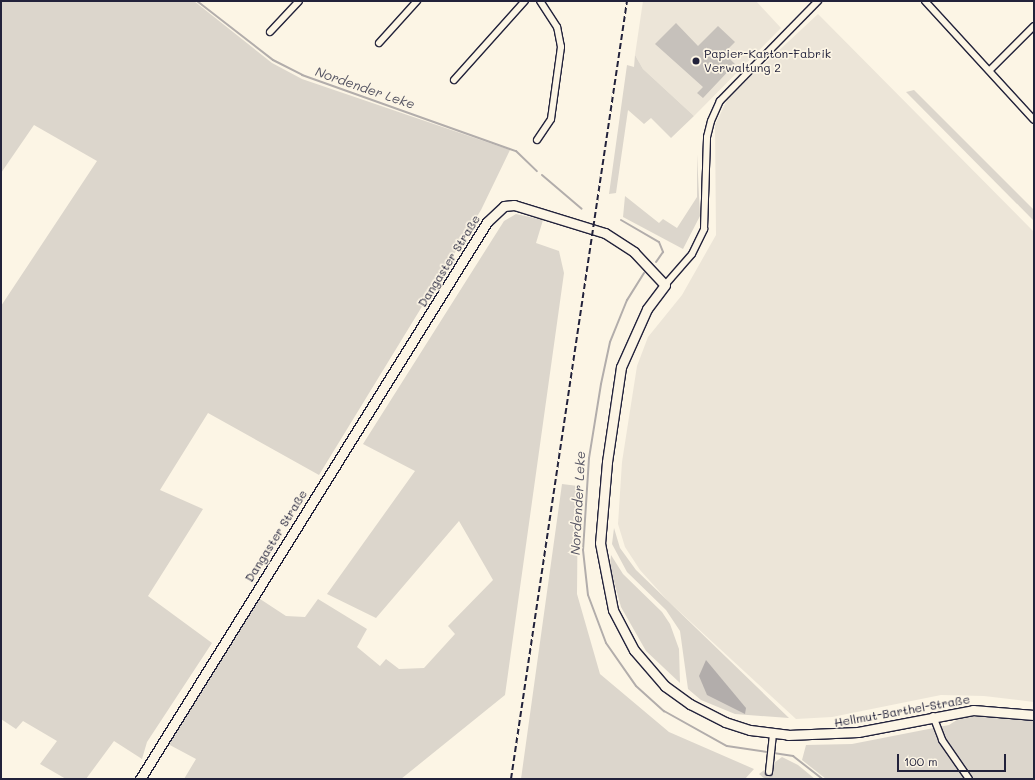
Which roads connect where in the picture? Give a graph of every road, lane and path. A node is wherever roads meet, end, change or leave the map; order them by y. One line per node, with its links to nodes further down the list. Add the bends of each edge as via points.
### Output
1 (299, 1): 8 (street)
2 (416, 1): 9 (street)
3 (526, 1): 11 (street)
4 (540, 1): 13 (street, via 557,27 561,60 551,118)
5 (818, 1): 14 (street, via 720,101 710,121 707,137 704,229 692,254)
6 (925, 1): 10 (street)
7 (1034, 26): 10 (street)
8 (270, 32)
9 (379, 43)
10 (990, 70): 12 (street)
11 (454, 80)
12 (1034, 120)
13 (537, 140)
14 (665, 286): 17 (street, Hellmut-Barthel-Straße, via 647,309 627,350 616,389 600,543 607,589 623,631 634,650 665,686 690,704 725,722); 19 (street, Dangaster Straße, via 643,261 605,233 522,206 504,206 496,212)
15 (1034, 715): 16 (street, Hellmut-Barthel-Straße, via 994,709)
16 (933, 716): 17 (street, Hellmut-Barthel-Straße, via 838,735); 20 (street, via 945,747)
17 (773, 733): 18 (street)
18 (769, 772)
19 (140, 779)
20 (969, 779)

